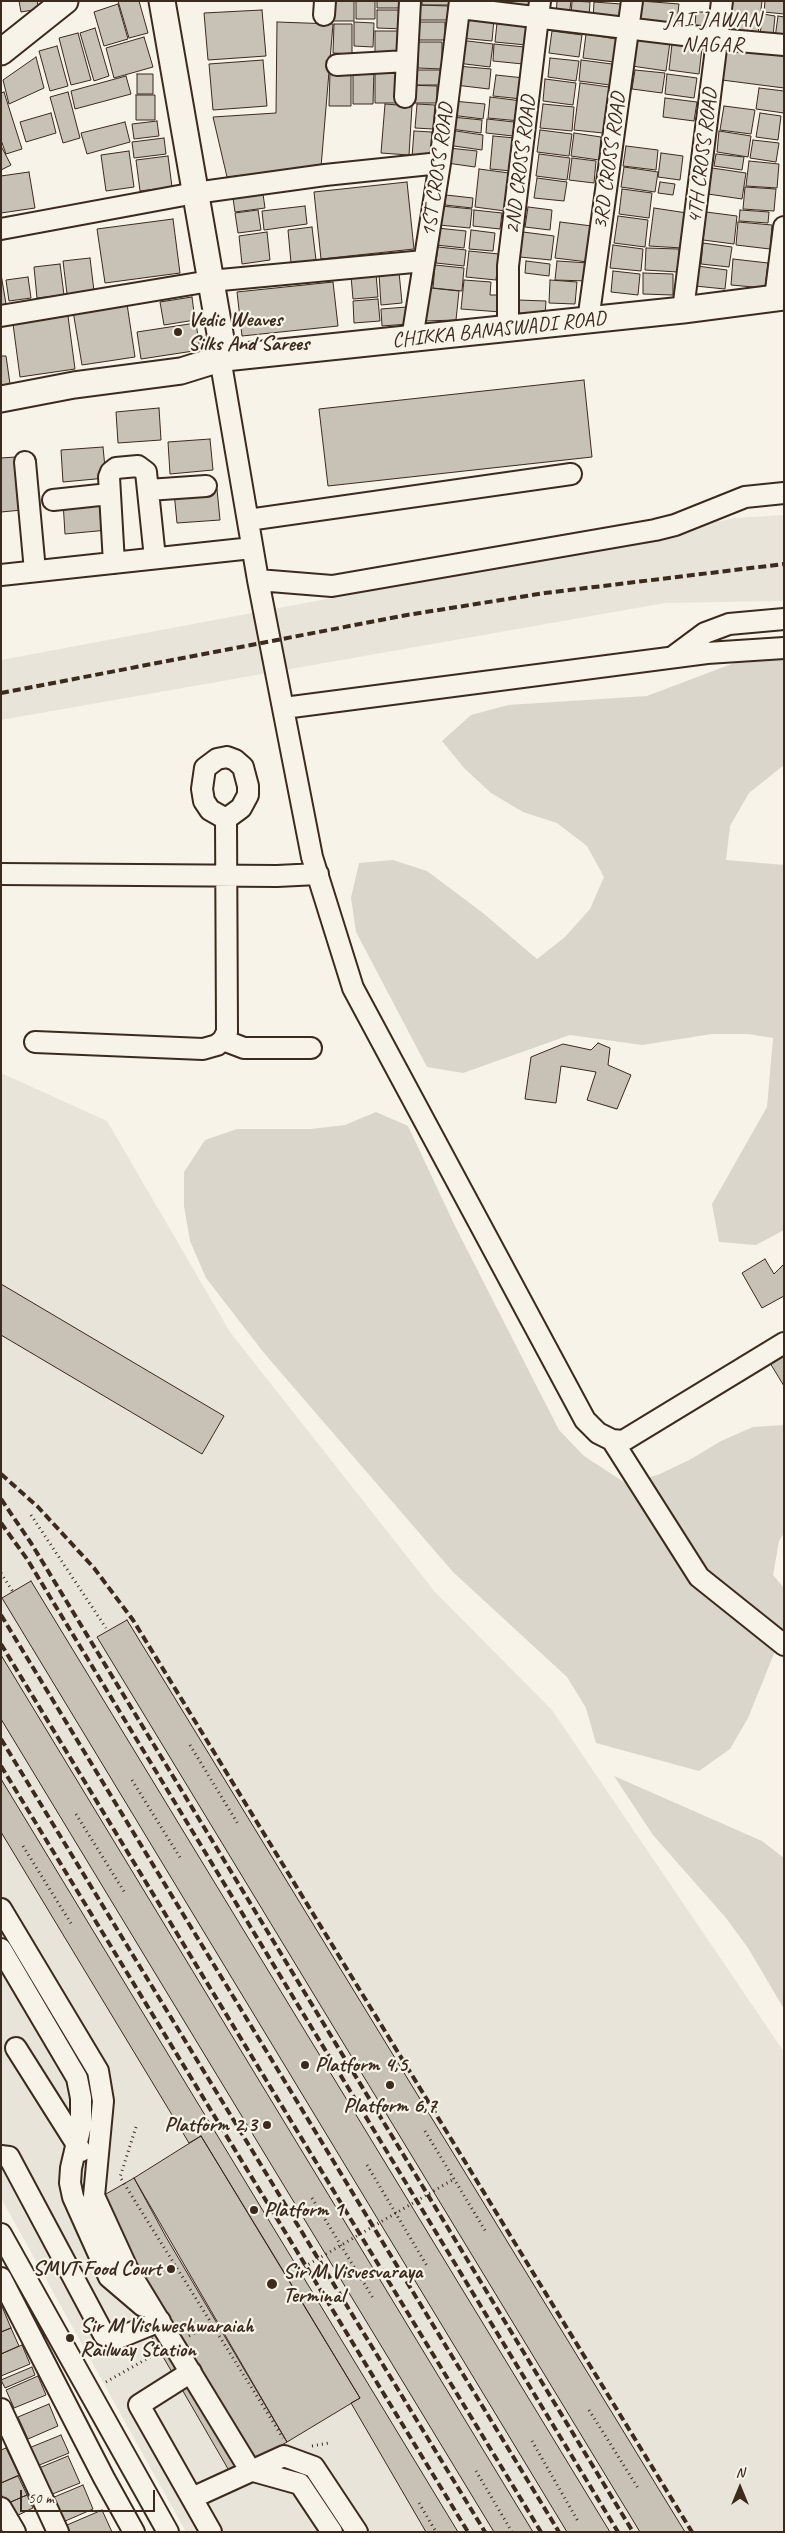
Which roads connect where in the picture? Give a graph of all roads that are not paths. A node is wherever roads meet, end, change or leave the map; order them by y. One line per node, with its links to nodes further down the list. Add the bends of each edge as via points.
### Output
1 (65, 1): 11 (main road)
2 (162, 1): 16 (main road)
3 (410, 1): 12 (street)
4 (632, 1): 8 (street, 3RD CROSS ROAD)
5 (722, 1): 9 (street, 4TH CROSS ROAD)
6 (460, 5): 7 (street); 15 (street, 1ST CROSS ROAD)
7 (540, 9): 8 (street); 25 (street, 2ND CROSS ROAD, via 508,266)
8 (629, 29): 9 (street); 24 (street, 3RD CROSS ROAD)
9 (717, 40): 10 (street); 22 (street, 4TH CROSS ROAD)
10 (784, 45)
11 (1, 52)
12 (407, 61): 13 (street); 14 (street)
13 (337, 65)
14 (405, 97)
15 (440, 163): 16 (street, via 325,174); 19 (street, 1ST CROSS ROAD)
16 (195, 193): 18 (street); 20 (main road)
17 (784, 227): 21 (street)
18 (1, 229)
19 (424, 261): 20 (street); 26 (street, 1ST CROSS ROAD)
20 (210, 281): 23 (street); 27 (main road, via 221,340)
21 (779, 298): 22 (main road, CHIKKA BANASWADI ROAD)
22 (683, 310): 24 (main road, CHIKKA BANASWADI ROAD)
23 (1, 316)
24 (588, 321): 25 (main road, CHIKKA BANASWADI ROAD)
25 (508, 329): 26 (main road, CHIKKA BANASWADI ROAD)
26 (412, 338): 27 (main road, CHIKKA BANASWADI ROAD)
27 (218, 358): 28 (main road, CHIKKA BANASWADI ROAD, via 181,372); 36 (street)
28 (1, 398)
29 (25, 462): 40 (street)
30 (571, 474): 36 (street)
31 (206, 486): 32 (street)
32 (148, 490): 34 (street, via 143,468 116,468 109,478); 38 (street)
33 (784, 493): 42 (street, via 745,497 655,530 332,586)
34 (109, 494): 35 (street); 39 (street)
35 (52, 500)
36 (248, 520): 37 (street)
37 (252, 548): 38 (street); 42 (street)
38 (155, 558): 39 (street)
39 (114, 563): 40 (street)
40 (35, 572): 41 (street)
41 (1, 575)
42 (258, 580): 46 (street)
43 (784, 619): 45 (street, via 729,624 704,633)
44 (784, 648): 45 (street)
45 (672, 657): 46 (street)
46 (284, 708): 49 (street)
47 (226, 819): 50 (street)
48 (1, 874): 50 (street)
49 (318, 874): 50 (street); 55 (street, via 353,988 585,1420 598,1433)
50 (228, 876): 51 (street, via 227,1032)
51 (223, 1040): 52 (street, via 203,1049); 53 (street, via 244,1048)
52 (35, 1042)
53 (312, 1048)
54 (784, 1343): 55 (street, via 634,1435 623,1441)
55 (612, 1440): 56 (street, via 699,1577)
56 (784, 1645)
57 (1, 1909): 59 (street)
58 (1, 1949): 60 (street)
59 (66, 2015): 60 (street); 64 (street, via 93,2060 102,2086)
60 (48, 2027): 62 (street, via 74,2069 80,2087 81,2126)
61 (16, 2048): 62 (street)
62 (76, 2147): 64 (street); 67 (street, via 71,2175 73,2197 109,2277)
63 (1, 2156): 67 (street, via 8,2157 104,2335 116,2339)
64 (96, 2167): 67 (street, via 94,2196 126,2268)
65 (1, 2234): 76 (street)
66 (1, 2278): 75 (street)
67 (160, 2321): 68 (street)
68 (191, 2372): 70 (street); 71 (street, via 139,2405)
69 (1, 2409): 74 (street)
70 (250, 2470): 71 (street); 78 (street, via 300,2484); 79 (street, via 284,2456 314,2467)
71 (192, 2498): 77 (street)
72 (1, 2508): 73 (street)
73 (15, 2532)
74 (58, 2532)
75 (134, 2532)
76 (168, 2532)
77 (211, 2532)
78 (332, 2532)
79 (357, 2532)

